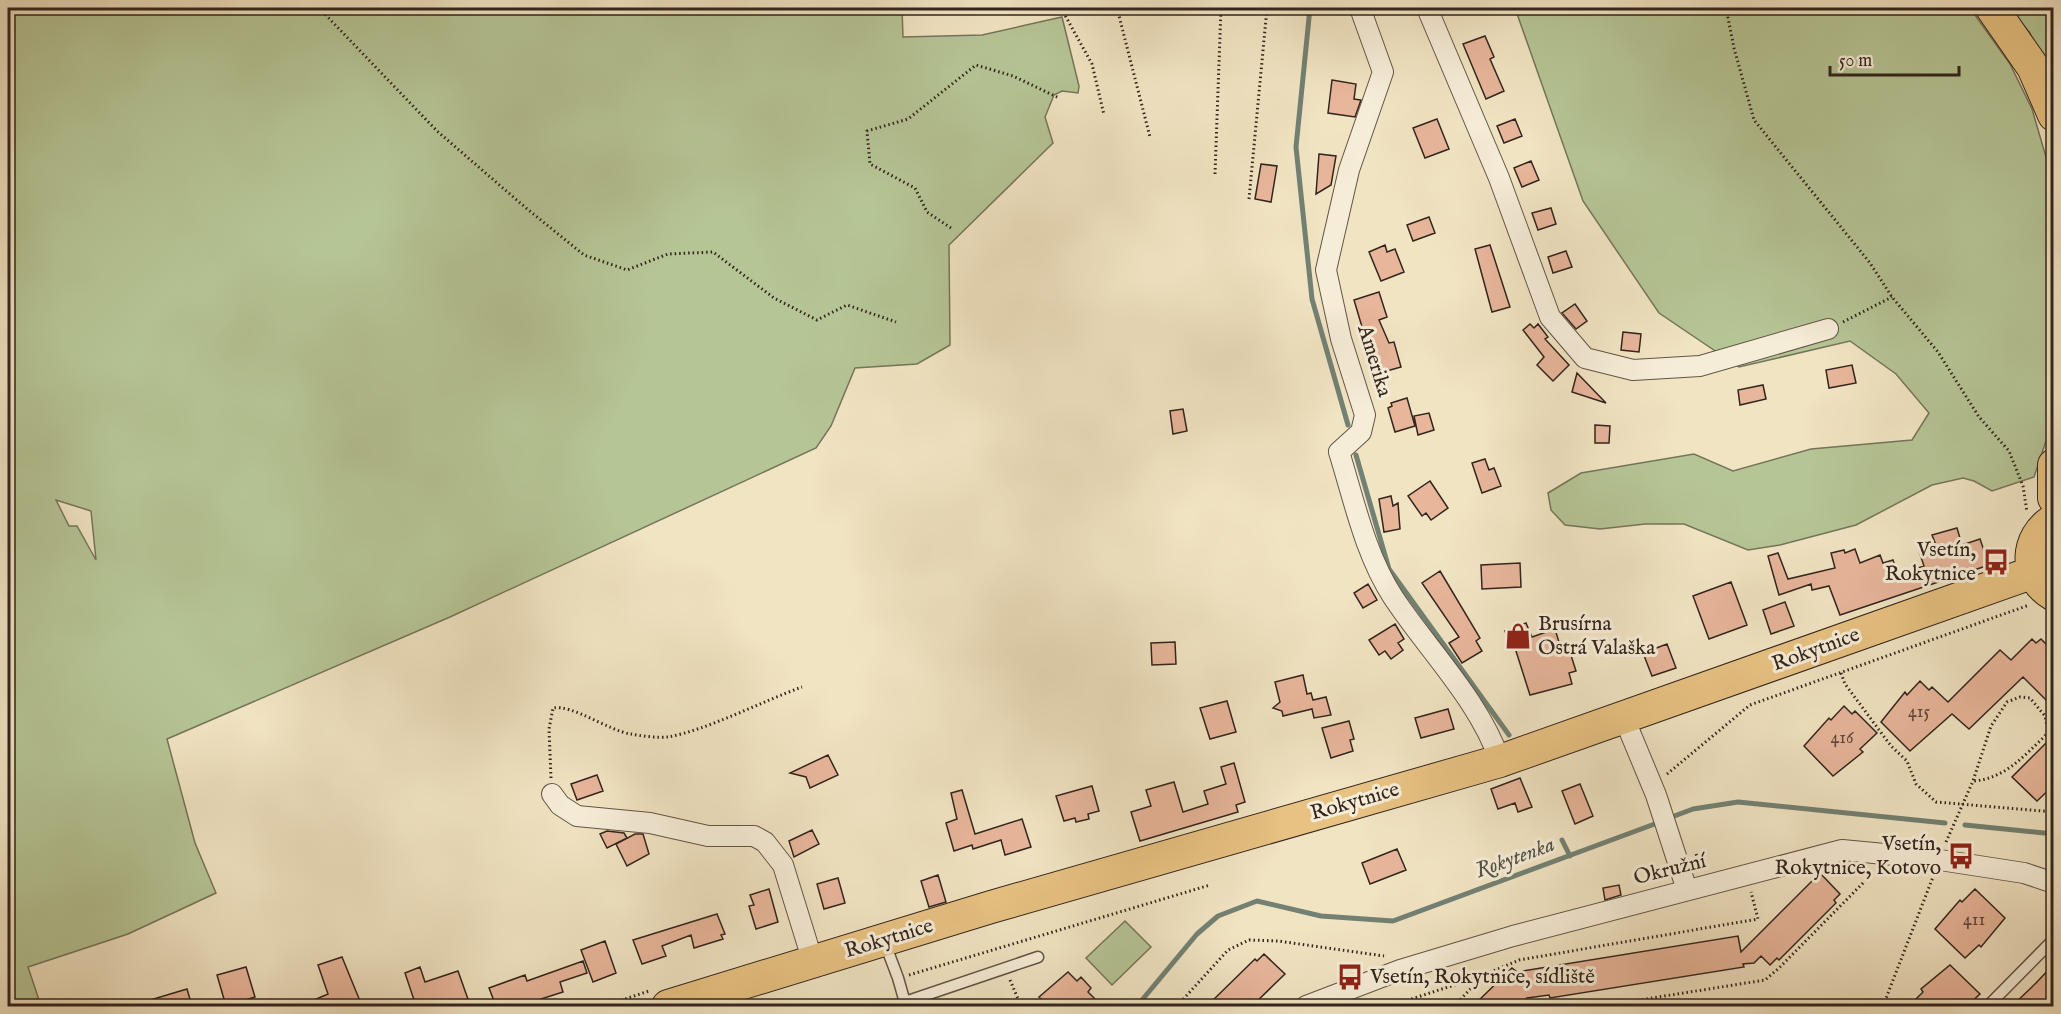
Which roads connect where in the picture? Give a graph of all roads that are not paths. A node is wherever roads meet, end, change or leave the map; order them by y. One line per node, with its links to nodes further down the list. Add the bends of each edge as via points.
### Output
1 (1360, 8): 11 (street, Amerika, via 1383,72 1349,170 1326,270 1341,339 1365,415 1361,432 1339,452 1379,571 1488,732)
2 (1427, 8): 5 (street, via 1499,178 1550,317 1585,358 1633,370 1700,366)
3 (1992, 8): 4 (main road, via 2028,58)
4 (2054, 115)
5 (1828, 329)
6 (2054, 465): 7 (main road)
7 (2054, 498)
8 (2040, 517): 9 (main road, via 2031,560)
9 (2040, 590): 10 (main road, Rokytnice)
10 (1624, 718): 11 (main road, Rokytnice); 14 (street, via 1656,795)
11 (1500, 761): 16 (main road, Rokytnice)
12 (552, 794): 18 (street, via 577,816 650,823 708,836 754,836 765,842 783,865)
13 (2054, 883): 14 (street, Okružní, via 2024,873 1957,862 1842,850)
14 (1687, 890): 21 (street, Okružní, via 1400,970)
15 (2054, 939): 22 (lane)
16 (883, 941): 18 (main road, Rokytnice); 19 (lane)
17 (1038, 957): 19 (lane)
18 (813, 962): 20 (main road, Rokytnice)
19 (905, 1004)
20 (668, 1006)
21 (1306, 1006)
22 (1988, 1006)

